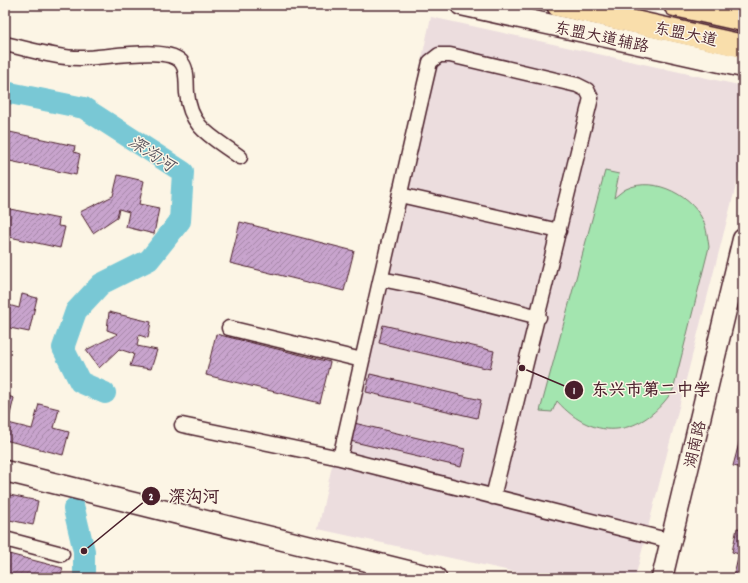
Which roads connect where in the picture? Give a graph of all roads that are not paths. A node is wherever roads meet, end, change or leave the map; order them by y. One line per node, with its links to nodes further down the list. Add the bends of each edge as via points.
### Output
1 (461, 5): 7 (street, 东盟大道辅路)
2 (558, 5): 6 (highway, 东盟大道)
3 (675, 5): 4 (highway, 东盟大道)
4 (743, 20)
5 (5, 44): 8 (street, via 78,58 154,53 174,56 182,62 185,70 190,111 198,126)
6 (743, 46)
7 (743, 67)
8 (240, 157)
9 (400, 195): 10 (street); 10 (street, via 430,62 439,55 450,55 577,85 587,90 591,98 588,114); 12 (street)
10 (559, 231): 13 (street)
11 (743, 239): 21 (street, 湖南路)
12 (381, 279): 13 (street); 15 (street)
13 (538, 317): 19 (street)
14 (229, 328): 15 (street)
15 (362, 360): 17 (street)
16 (182, 425): 17 (street)
17 (340, 458): 19 (street)
18 (5, 471): 23 (street)
19 (493, 497): 21 (street)
20 (5, 539): 22 (street)
21 (671, 541): 25 (street, 湖南路)
22 (62, 554)
23 (372, 570): 24 (street)
24 (436, 578)
25 (662, 578)

